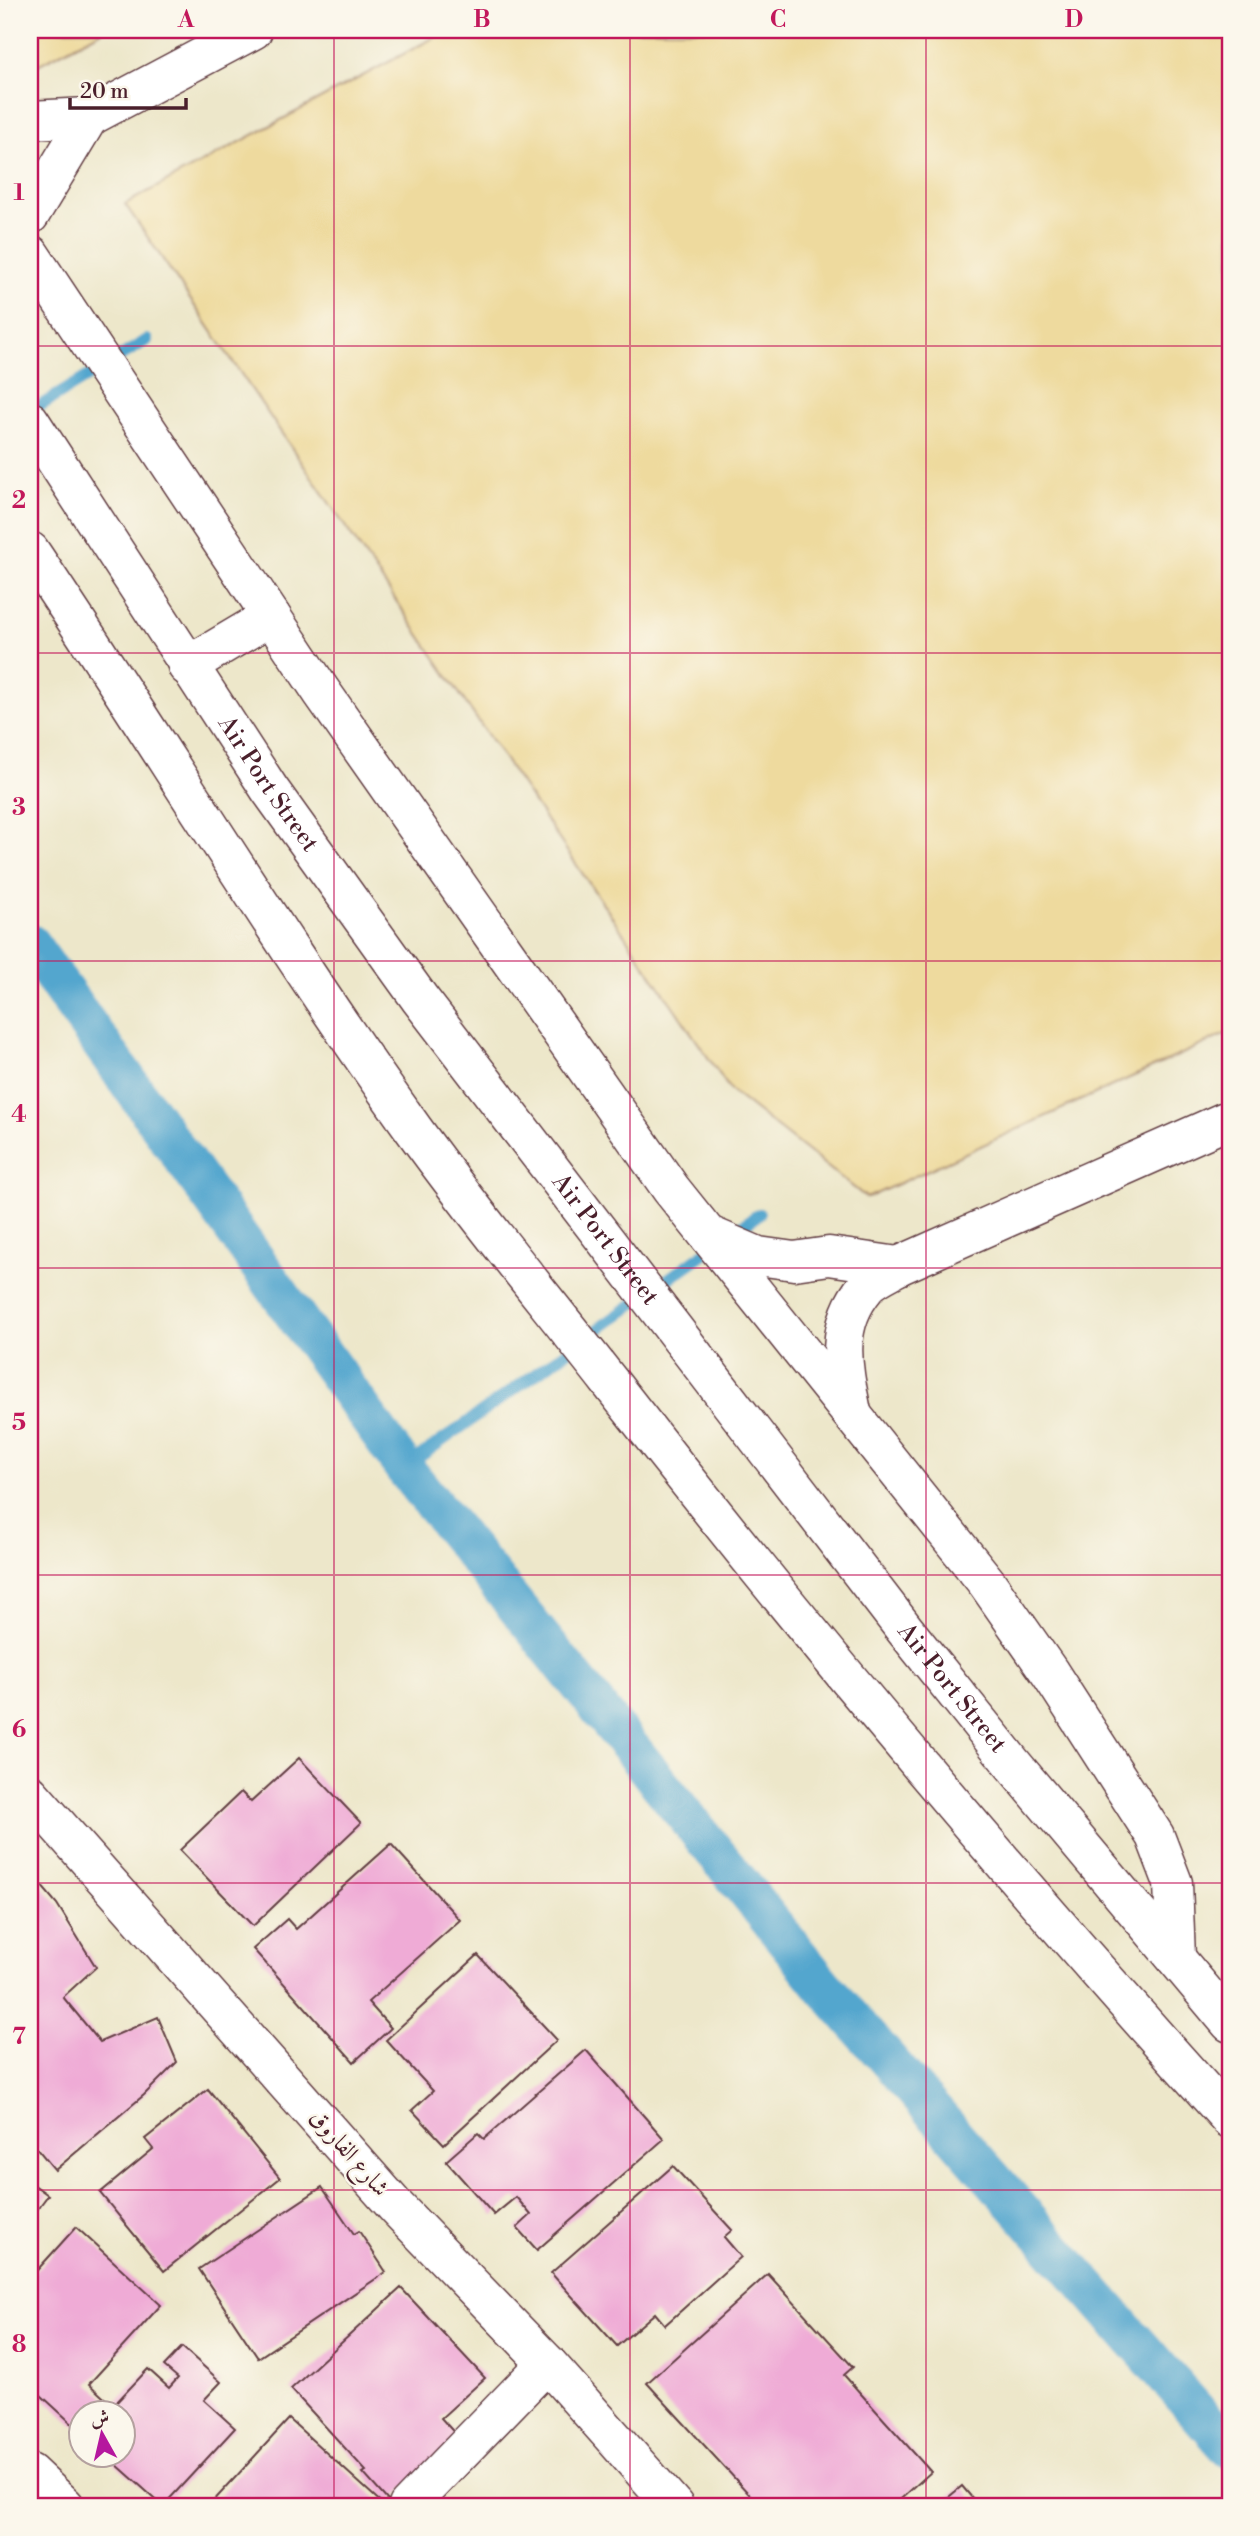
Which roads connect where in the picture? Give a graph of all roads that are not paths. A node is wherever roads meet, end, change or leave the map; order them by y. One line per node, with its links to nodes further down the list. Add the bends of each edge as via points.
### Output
1 (253, 30): 2 (main road)
2 (89, 117): 3 (main road); 4 (main road)
3 (30, 120)
4 (30, 215)
5 (30, 254): 8 (main road)
6 (30, 421): 9 (main road, Air Port Street)
7 (30, 551): 17 (main road, via 140,714 223,850 424,1143 756,1569 1096,1970)
8 (271, 616): 9 (main road); 11 (main road)
9 (187, 666): 15 (main road, Air Port Street, via 270,790 498,1103 905,1630)
10 (1230, 1119): 12 (main road)
11 (707, 1234): 12 (main road, via 758,1256 794,1261 829,1256); 13 (main road)
12 (898, 1266): 13 (main road, via 866,1286 846,1324 841,1355)
13 (853, 1418): 15 (main road, via 988,1583 1156,1836 1173,1883)
14 (30, 1794): 18 (main road, شارع الفاروق, via 396,2207)
15 (1176, 1958): 16 (main road, Air Port Street)
16 (1230, 2023)
17 (1230, 2119)
18 (547, 2363): 21 (main road); 22 (main road, شارع الفاروق)
19 (30, 2473): 20 (main road)
20 (65, 2506)
21 (408, 2506)
22 (674, 2506)

